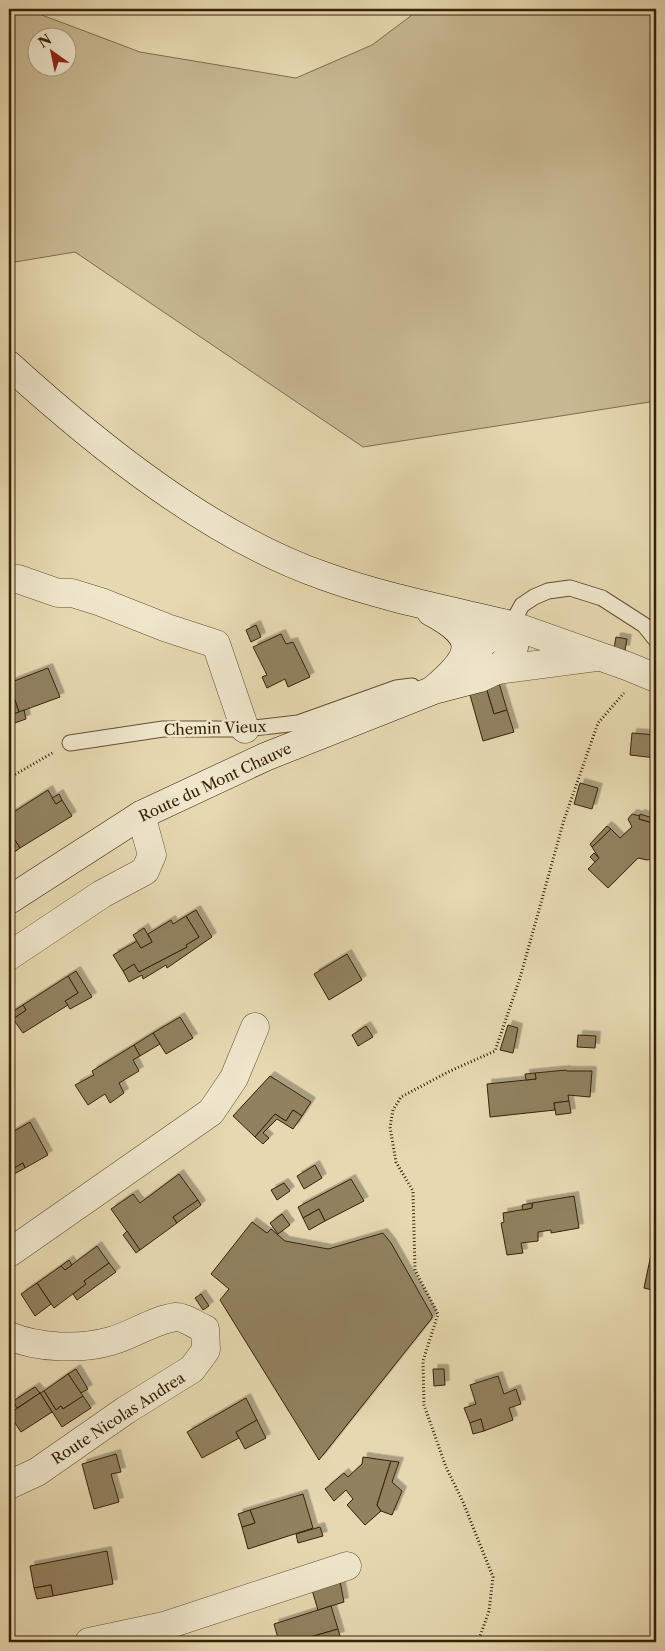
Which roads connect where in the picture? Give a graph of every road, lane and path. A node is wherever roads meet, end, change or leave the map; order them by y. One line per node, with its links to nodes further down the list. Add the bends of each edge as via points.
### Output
1 (9, 365): 3 (street, via 97,440 177,499 245,541 323,576)
2 (18, 579): 12 (street, via 58,593 72,593 101,602 216,644)
3 (416, 604): 4 (street); 6 (street, via 454,626)
4 (511, 625): 5 (lane, via 522,605 534,597 570,588 602,598 644,625); 6 (street); 7 (street); 8 (street, via 515,642 513,652)
5 (656, 640)
6 (466, 651): 8 (street, via 487,668); 11 (street, via 451,674)
7 (600, 656): 8 (street); 9 (street)
8 (497, 670): 11 (street, Route du Mont Chauve)
9 (655, 676)
10 (627, 689): 24 (path, via 598,723 564,820 520,978 495,1051 450,1070 401,1097 393,1110 390,1127 396,1162 413,1192 415,1270 438,1314 423,1361 424,1405 492,1577 489,1611)
11 (427, 693): 12 (lane, Chemin Vieux, via 412,686 396,688 298,723); 15 (street, Route du Mont Chauve, via 265,757)
12 (245, 729): 13 (lane, Chemin Vieux, via 163,729)
13 (70, 743): 14 (path)
14 (9, 778)
15 (141, 815): 16 (street, Route du Mont Chauve); 17 (street, via 152,855 145,871 102,894)
16 (9, 900)
17 (9, 956)
18 (255, 1027): 19 (street, via 234,1078 211,1112)
19 (9, 1253)
20 (9, 1336): 21 (street, Route Nicolas Andrea, via 20,1341 69,1347 111,1342 160,1321 178,1317 205,1329 206,1350 192,1369 37,1472)
21 (9, 1484)
22 (347, 1566): 23 (street, via 164,1626)
23 (89, 1642)
24 (478, 1642)

